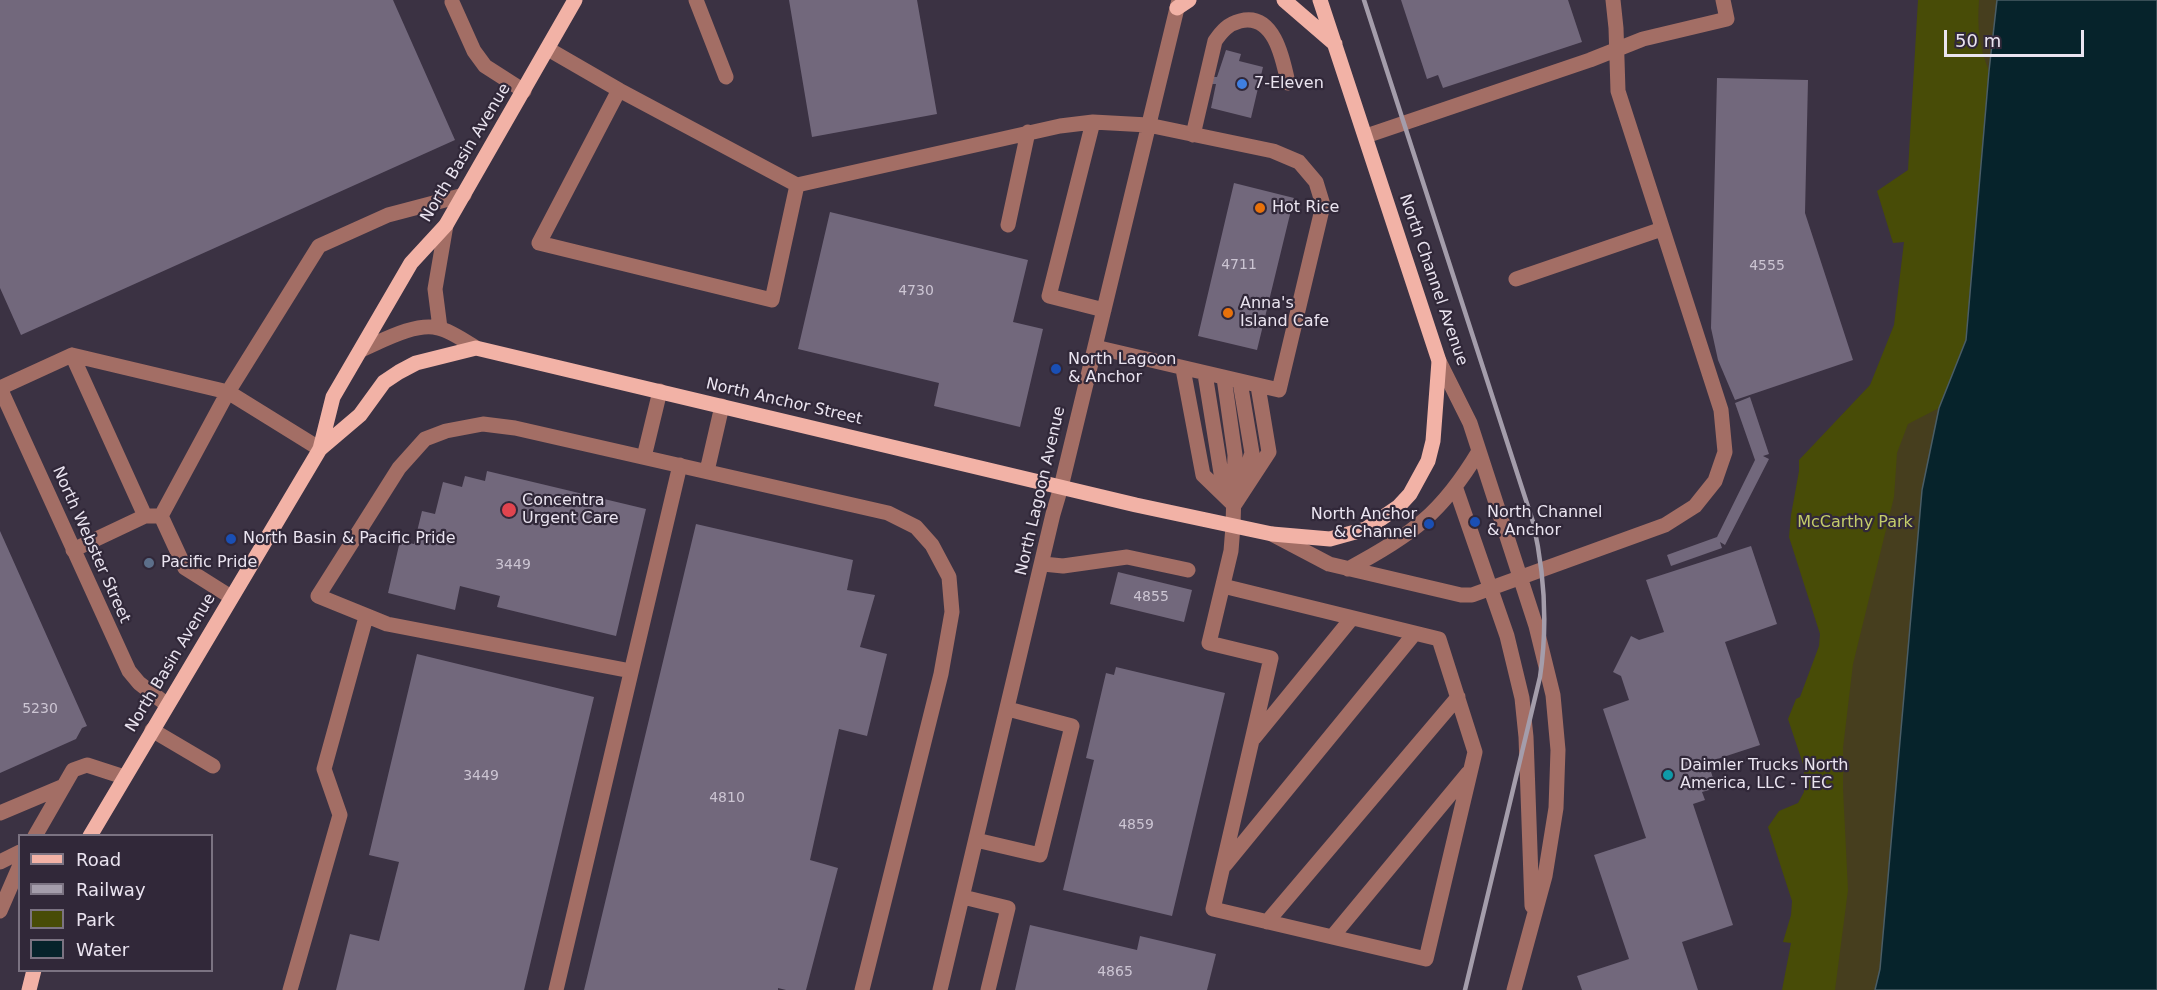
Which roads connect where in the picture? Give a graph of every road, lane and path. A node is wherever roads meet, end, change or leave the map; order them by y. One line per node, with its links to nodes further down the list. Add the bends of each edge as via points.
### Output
1 (575, 0): 10 (main road, North Basin Avenue)
2 (696, 0): 12 (street)
3 (1284, 0): 9 (main road)
4 (1320, 0): 9 (main road, North Channel Avenue)
5 (1613, 0): 11 (street, North Anchor Street)
6 (1723, 0): 11 (street, via 1727,19 1642,39)
7 (452, 1): 14 (street, via 474,51 485,66)
8 (1182, 3): 17 (street, North Lagoon Avenue)
9 (1335, 44): 20 (main road, North Channel Avenue)
10 (548, 49): 14 (main road, North Basin Avenue); 15 (street)
11 (1617, 49): 20 (street); 25 (street, North Anchor Street, via 1618,91)
12 (726, 77)
13 (1288, 83): 19 (street, via 1268,28 1259,21 1235,22 1222,30 1215,41)
14 (524, 90): 22 (main road, North Basin Avenue)
15 (619, 90): 21 (street); 21 (street, via 539,243 772,300)
16 (1093, 122): 17 (street); 18 (street); 27 (street, via 1049,296)
17 (1148, 125): 19 (street); 27 (street, North Lagoon Avenue)
18 (1028, 132): 21 (street); 24 (street)
19 (1193, 135): 38 (street, via 1273,152 1299,162 1316,182 1323,205 1278,390)
20 (1366, 136): 33 (main road, North Channel Avenue)
21 (797, 185)
22 (464, 195): 23 (main road, North Basin Avenue); 41 (street, via 388,215 319,246)
23 (446, 225): 28 (street, via 435,289); 31 (main road, North Basin Avenue, via 411,263)
24 (1008, 225)
25 (1662, 229): 26 (street); 59 (street, North Anchor Street, via 1721,410 1725,452 1715,482 1695,506 1665,525)
26 (1516, 279)
27 (1104, 310): 29 (street, North Lagoon Avenue)
28 (440, 328): 30 (street); 31 (street, via 419,328)
29 (1095, 347): 34 (street); 48 (street, North Lagoon Avenue)
30 (477, 348): 40 (main road, North Anchor Street); 43 (main road, North Anchor Street, via 416,363 399,372 384,382 360,415)
31 (361, 350): 43 (main road, North Basin Avenue, via 333,397)
32 (72, 355): 39 (street); 41 (street); 51 (street)
33 (1438, 361): 44 (street, North Channel Avenue, via 1470,423); 54 (main road, North Anchor Street, via 1428,461 1398,507 1366,529 1347,536 1313,539)
34 (1183, 369): 35 (street); 50 (street, via 1203,475)
35 (1205, 374): 36 (street); 50 (street, via 1221,473)
36 (1224, 378): 37 (street); 50 (street, via 1235,454)
37 (1240, 382): 38 (street); 50 (street, via 1252,453)
38 (1258, 386): 50 (street, via 1269,452)
39 (0, 388): 55 (street, North Webster Street)
40 (660, 391): 42 (main road, North Anchor Street); 45 (street)
41 (228, 392): 43 (street); 52 (street)
42 (722, 406): 47 (street); 48 (main road, North Anchor Street)
43 (320, 449): 62 (main road, North Basin Avenue)
44 (1479, 451): 49 (street); 59 (street, North Channel Avenue)
45 (644, 457): 46 (street); 63 (street, via 483,424 425,439 399,468 318,596)
46 (680, 465): 47 (street); 66 (street)
47 (707, 471): 93 (street, via 888,513 916,527 932,545 949,577 952,612 941,674)
48 (1061, 487): 53 (main road, North Anchor Street); 56 (street, North Lagoon Avenue)
49 (1456, 489): 57 (street, via 1415,529); 61 (street)
50 (1234, 505): 53 (street)
51 (145, 516): 52 (street); 55 (street)
52 (161, 516): 62 (street, via 185,568)
53 (1233, 526): 54 (main road, North Anchor Street); 60 (street)
54 (1272, 534): 57 (street, North Anchor Street, via 1329,564)
55 (74, 550): 68 (street, North Webster Street, via 129,671)
56 (1042, 564): 58 (street, via 1063,566 1127,557); 69 (street, North Lagoon Avenue)
57 (1348, 568): 61 (street, North Anchor Street, via 1461,595)
58 (1188, 570)
59 (1520, 578): 61 (street, North Anchor Street); 87 (street, North Channel Avenue, via 1549,672 1557,733 1556,808)
60 (1222, 586): 64 (street); 71 (street, via 1209,643 1271,658)
61 (1490, 590): 87 (street, via 1514,658 1524,718)
62 (231, 597): 68 (main road, North Basin Avenue)
63 (366, 617): 66 (street); 91 (street, via 324,770 340,815)
64 (1352, 618): 65 (street); 71 (street)
65 (1414, 633): 67 (street, via 1439,639); 82 (street)
66 (631, 671): 92 (street)
67 (1458, 697): 73 (street, via 1475,752); 86 (street)
68 (166, 704): 70 (main road, North Basin Avenue)
69 (1008, 709): 79 (street, North Lagoon Avenue); 79 (street, via 1072,726 1040,855)
70 (152, 730): 72 (street); 74 (main road, North Basin Avenue)
71 (1252, 740): 82 (street)
72 (213, 766)
73 (1471, 769): 88 (street); 88 (street, via 1426,959)
74 (124, 777): 75 (street, via 87,765 73,770); 78 (main road, North Basin Avenue)
75 (64, 786): 76 (street); 77 (street)
76 (0, 813)
77 (36, 834)
78 (91, 834)
79 (976, 840): 84 (street, North Lagoon Avenue)
80 (18, 853): 81 (street)
81 (0, 862)
82 (1223, 867): 86 (street, via 1213,909)
83 (18, 870): 85 (street)
84 (963, 897): 94 (street, North Lagoon Avenue); 95 (street, via 1008,908)
85 (0, 911)
86 (1267, 922): 88 (street)
87 (1533, 924): 96 (street, North Channel Avenue)
88 (1332, 937)
89 (34, 972): 90 (main road)
90 (29, 990)
91 (290, 990)
92 (556, 990)
93 (862, 990)
94 (940, 990)
95 (988, 990)
96 (1514, 990)

